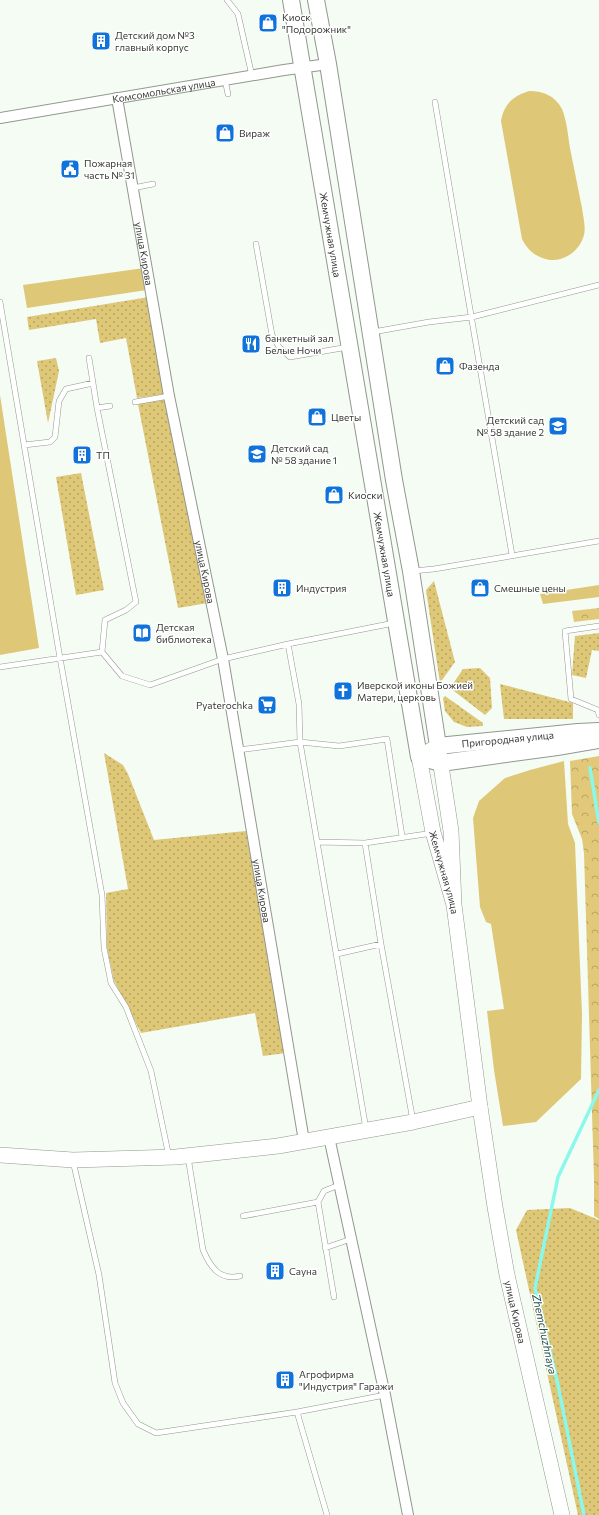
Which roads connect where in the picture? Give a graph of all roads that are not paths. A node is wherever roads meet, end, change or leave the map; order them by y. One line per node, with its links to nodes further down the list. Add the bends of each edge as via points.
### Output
1 (226, 0): 6 (lane, via 238,14)
2 (291, 0): 5 (main road, Жемчужная улица)
3 (316, 0): 4 (main road)
4 (328, 64): 5 (street, Комсомольская улица); 18 (main road)
5 (303, 68): 6 (street, Комсомольская улица); 19 (main road, Жемчужная улица)
6 (252, 76): 7 (street, Комсомольская улица)
7 (226, 80): 8 (lane); 9 (street, Комсомольская улица)
8 (228, 94)
9 (117, 98): 11 (street, Комсомольская улица); 13 (street, улица Кирова)
10 (435, 102): 17 (lane)
11 (0, 118)
12 (152, 184): 13 (lane)
13 (133, 188): 22 (street, улица Кирова)
14 (256, 244): 19 (lane, via 272,335 279,347 290,357)
15 (599, 285): 17 (lane)
16 (0, 302): 26 (lane)
17 (472, 317): 18 (lane); 28 (lane)
18 (370, 332): 29 (main road)
19 (349, 346): 30 (main road, Жемчужная улица)
20 (89, 358): 21 (lane)
21 (93, 383): 25 (lane); 26 (lane, via 66,389 59,401 55,437 50,442)
22 (170, 396): 23 (lane); 35 (street, улица Кирова)
23 (136, 402)
24 (110, 406): 25 (lane)
25 (97, 408): 33 (lane, via 136,602 105,620)
26 (24, 445): 34 (lane)
27 (599, 541): 28 (lane)
28 (512, 555): 29 (lane)
29 (411, 571): 37 (main road)
30 (396, 623): 32 (lane); 38 (main road, Жемчужная улица)
31 (599, 626): 39 (lane, via 565,631 571,699 598,710)
32 (288, 644): 35 (lane); 42 (lane, via 299,704)
33 (102, 652): 34 (lane); 35 (lane, via 122,676 150,685)
34 (60, 658): 36 (lane); 61 (lane, via 102,895 104,948 112,983 126,1007 151,1071)
35 (223, 659): 44 (street, улица Кирова)
36 (0, 666)
37 (432, 705): 38 (main road, via 428,712 423,714); 43 (main road)
38 (410, 706): 45 (main road, Жемчужная улица)
39 (599, 715)
40 (599, 731): 43 (main road, Пригородная улица)
41 (599, 740): 46 (main road)
42 (300, 742): 44 (lane); 48 (lane, via 339,746 387,738); 49 (lane)
43 (438, 746): 45 (street, Пригородная улица); 46 (street)
44 (238, 750): 58 (street, улица Кирова)
45 (418, 757): 46 (main road); 47 (street, Жемчужная улица)
46 (441, 763): 51 (street, via 451,831)
47 (433, 832): 48 (lane); 51 (street, Жемчужная улица)
48 (402, 836): 50 (lane)
49 (317, 842): 50 (lane); 53 (lane)
50 (365, 843): 52 (lane)
51 (454, 905): 54 (street, Жемчужная улица)
52 (381, 944): 53 (lane); 55 (lane)
53 (337, 954): 56 (lane)
54 (480, 1107): 55 (street); 74 (street, улица Кирова, via 507,1275)
55 (414, 1122): 56 (street)
56 (366, 1130): 57 (street)
57 (330, 1137): 58 (street); 63 (street)
58 (304, 1141): 60 (street)
59 (0, 1155): 62 (street)
60 (188, 1156): 61 (street); 68 (lane, via 203,1250 216,1272 227,1277)
61 (169, 1157): 62 (street)
62 (72, 1160): 71 (lane, via 99,1275 115,1383 123,1403 138,1424 156,1433)
63 (340, 1185): 64 (lane, via 324,1191); 66 (street)
64 (318, 1202): 65 (lane); 67 (lane)
65 (243, 1216)
66 (351, 1239): 67 (lane); 70 (street)
67 (325, 1248): 69 (lane)
68 (240, 1276)
69 (334, 1297)
70 (385, 1395): 71 (lane); 73 (street)
71 (297, 1412): 72 (lane)
72 (327, 1515)
73 (408, 1515)
74 (562, 1515)

